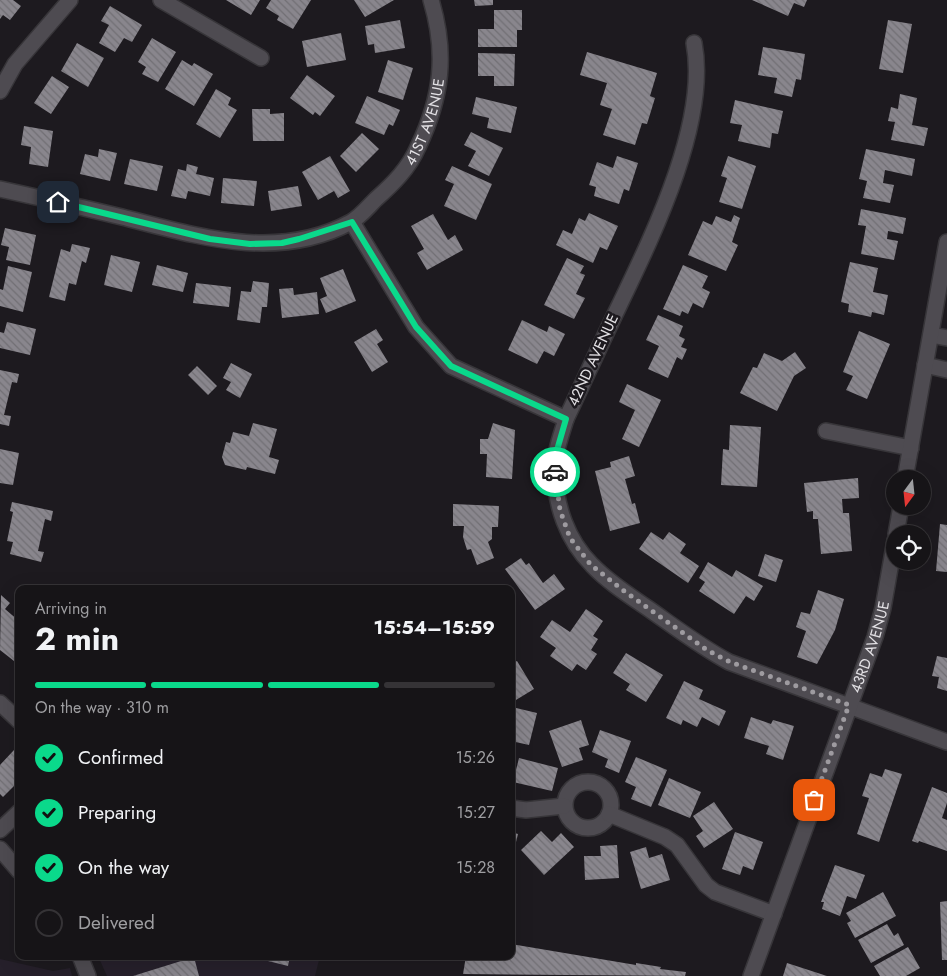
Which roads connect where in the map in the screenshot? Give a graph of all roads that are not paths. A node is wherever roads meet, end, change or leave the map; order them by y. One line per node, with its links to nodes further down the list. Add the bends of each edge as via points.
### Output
1 (70, 0): 6 (street, via 16,64)
2 (161, 0): 5 (street)
3 (431, 0): 8 (street, 41ST AVENUE, via 442,48 439,88 430,122 413,159)
4 (694, 43): 14 (street, 42ND AVENUE, via 697,84 692,111 662,210)
5 (260, 58)
6 (0, 91)
7 (0, 189): 8 (street, via 210,239 250,244 282,243)
8 (352, 222): 14 (street, via 416,327 451,366)
9 (947, 242): 10 (street)
10 (931, 334): 11 (street); 12 (street)
11 (947, 338)
12 (925, 365): 13 (street); 16 (street)
13 (947, 370)
14 (566, 419): 20 (street, 42ND AVENUE, via 555,471 560,510 570,538 591,565 707,650 730,662)
15 (826, 431): 16 (street)
16 (911, 448): 17 (street)
17 (907, 470)
18 (890, 570): 20 (street, 43RD AVENUE, via 883,608)
19 (0, 703): 21 (street)
20 (849, 705): 22 (street, 42ND AVENUE); 30 (street, 43RD AVENUE)
21 (15, 717)
22 (947, 742)
23 (564, 806): 24 (street); 25 (street, via 570,820 583,828 599,825); 25 (street, via 565,798 574,786 595,783 607,792 611,807)
24 (515, 809)
25 (609, 814): 30 (street, via 665,837 677,846 715,892)
26 (15, 816): 27 (street)
27 (0, 830)
28 (0, 849): 29 (street)
29 (15, 866)
30 (774, 914): 33 (street, 43RD AVENUE)
31 (82, 960): 32 (street)
32 (88, 976)
33 (751, 976)

